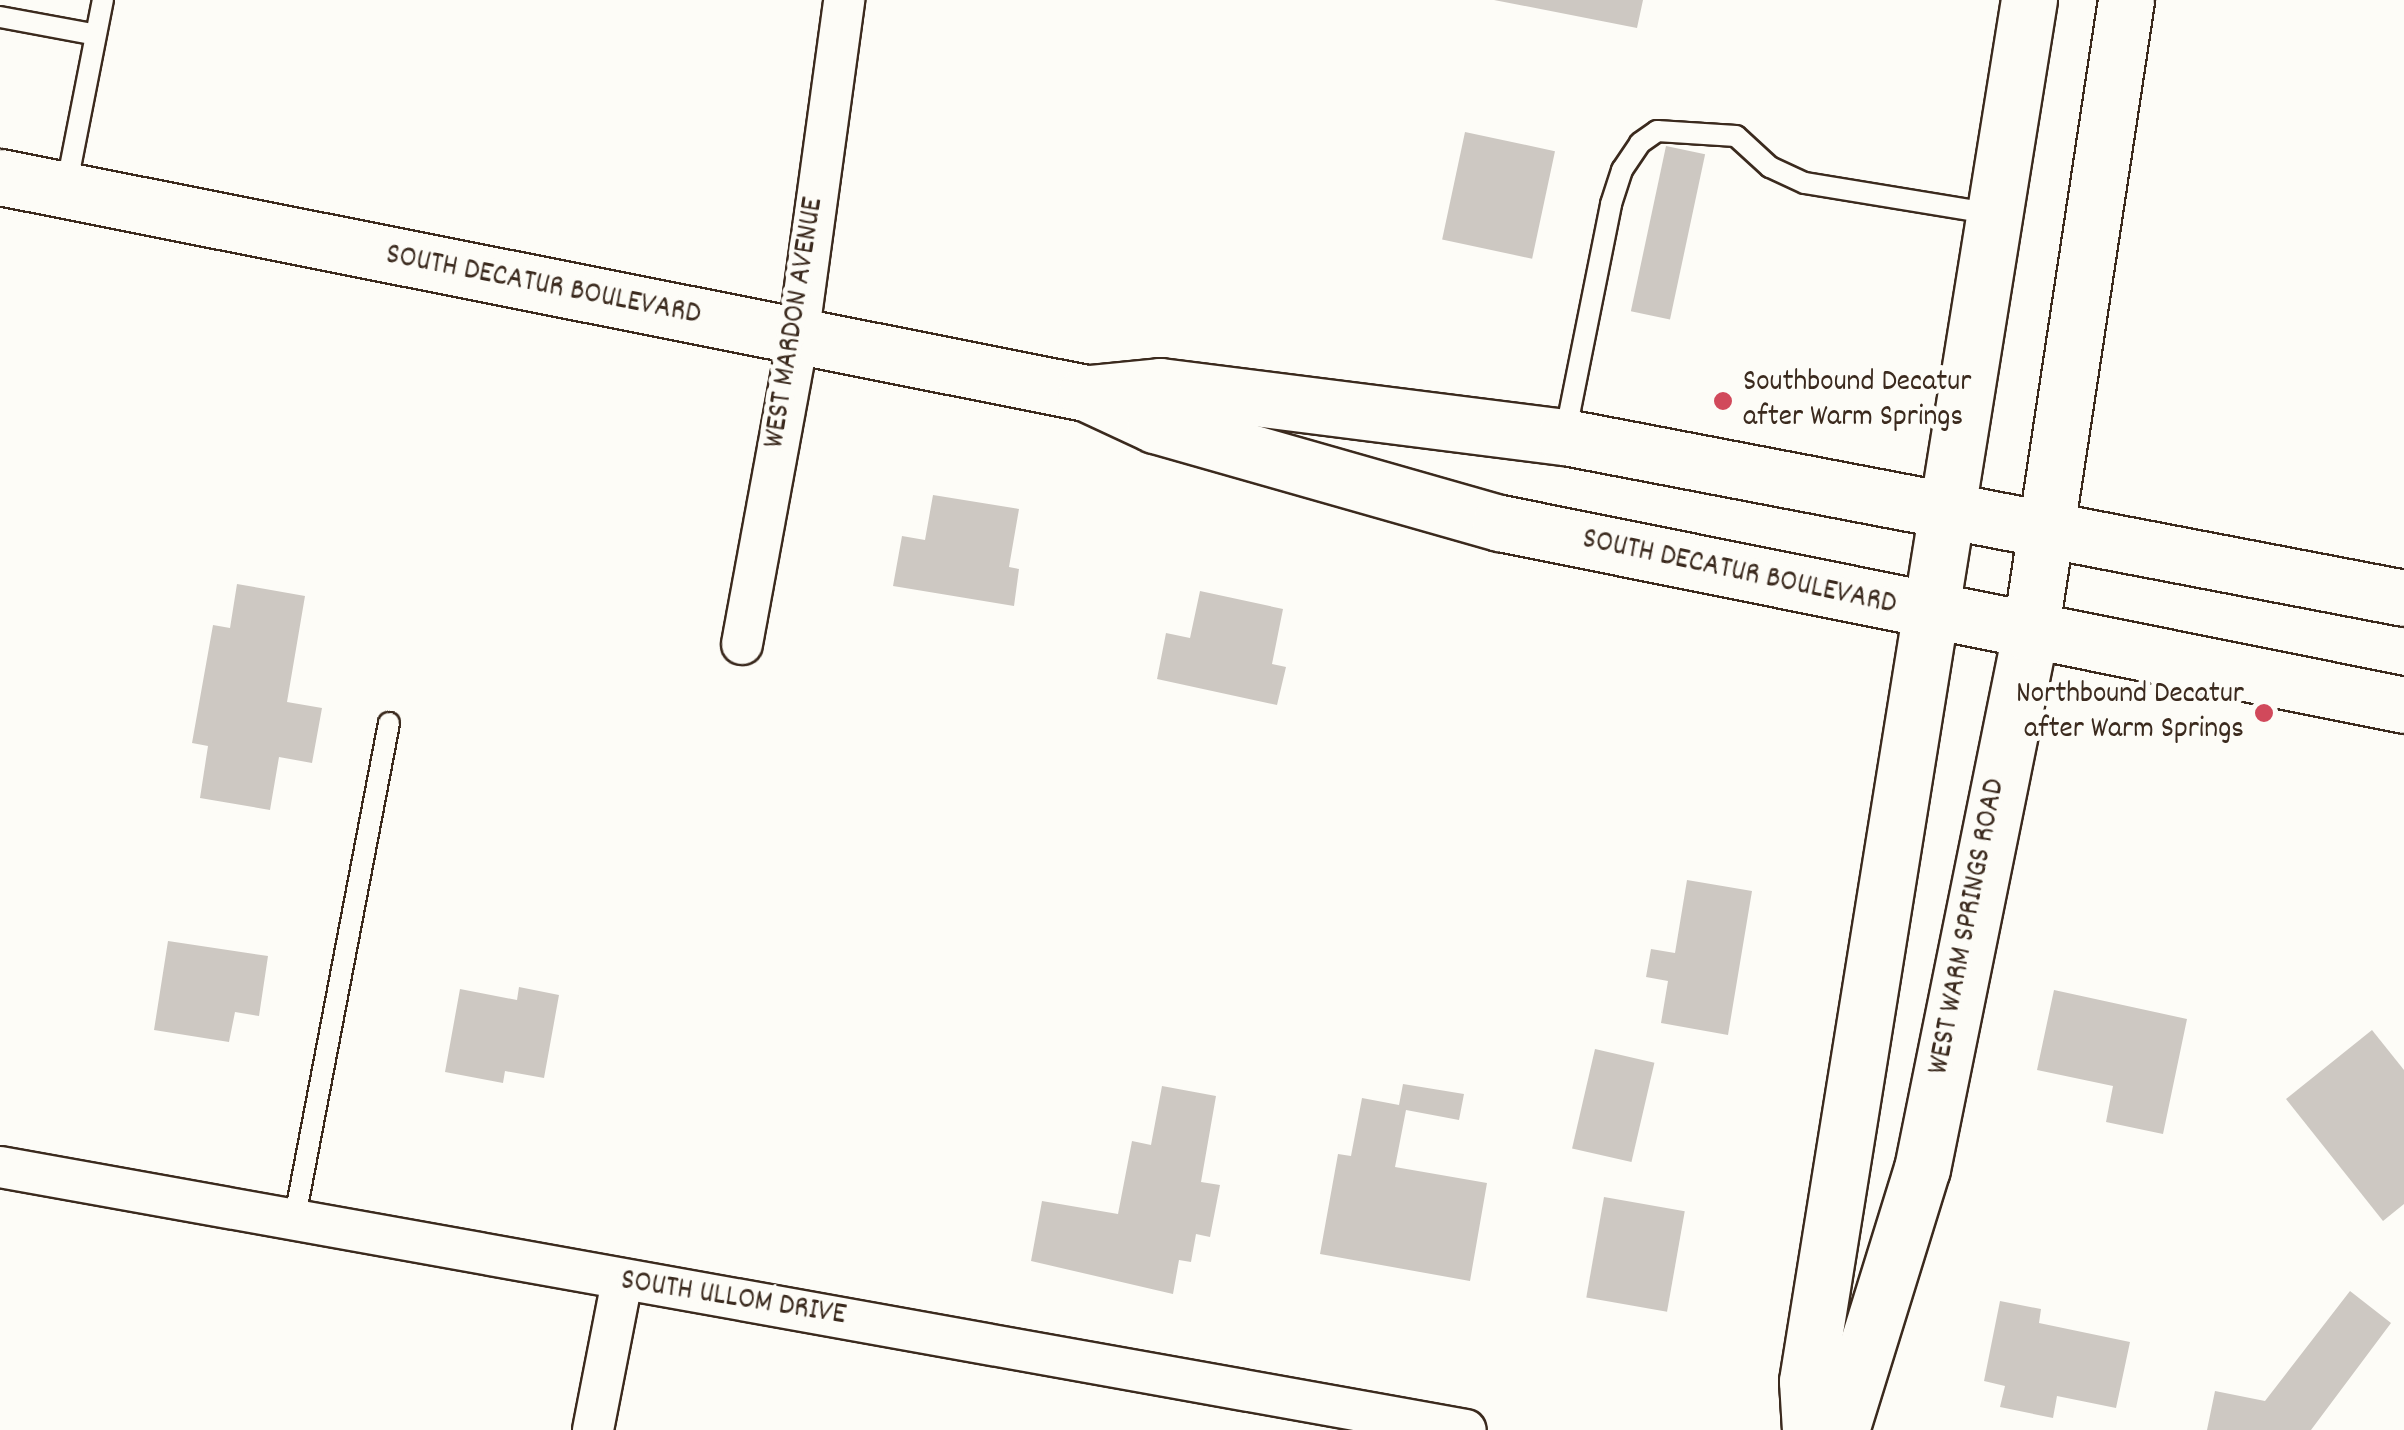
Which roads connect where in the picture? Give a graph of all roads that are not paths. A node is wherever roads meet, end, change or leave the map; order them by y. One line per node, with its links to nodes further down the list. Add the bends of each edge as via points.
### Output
1 (103, 0): 6 (lane)
2 (844, 0): 10 (street, WEST MARDON AVENUE)
3 (2029, 0): 9 (main road)
4 (2126, 0): 14 (main road, WEST WARM SPRINGS ROAD)
5 (0, 17): 6 (lane)
6 (92, 34): 8 (lane)
7 (0, 177): 8 (main road, SOUTH DECATUR BOULEVARD)
8 (65, 190): 10 (main road, SOUTH DECATUR BOULEVARD)
9 (1995, 214): 12 (lane, via 1806,183 1770,167 1736,136 1657,131 1640,142 1622,170 1611,204); 13 (main road)
10 (798, 338): 11 (main road, SOUTH DECATUR BOULEVARD); 18 (street, WEST MARDON AVENUE)
11 (1086, 393): 12 (main road, SOUTH DECATUR BOULEVARD, via 1160,386); 16 (main road, SOUTH DECATUR BOULEVARD, via 1156,425 1500,523)
12 (1565, 437): 13 (main road, SOUTH DECATUR BOULEVARD)
13 (1948, 507): 14 (main road, SOUTH DECATUR BOULEVARD); 16 (main road)
14 (2049, 527): 15 (main road, SOUTH DECATUR BOULEVARD); 17 (main road, WEST WARM SPRINGS ROAD)
15 (2404, 598)
16 (1931, 614): 17 (main road, SOUTH DECATUR BOULEVARD); 26 (main road, via 1807,1380)
17 (2030, 634): 19 (main road, SOUTH DECATUR BOULEVARD); 27 (main road, WEST WARM SPRINGS ROAD, via 1922,1169)
18 (742, 644)
19 (2404, 705)
20 (389, 723): 22 (lane)
21 (0, 1167): 22 (street, SOUTH ULLOM DRIVE)
22 (294, 1222): 23 (street, SOUTH ULLOM DRIVE)
23 (622, 1281): 24 (street); 25 (street, SOUTH ULLOM DRIVE)
24 (593, 1430)
25 (1466, 1430)
26 (1810, 1430)
27 (1842, 1430)

